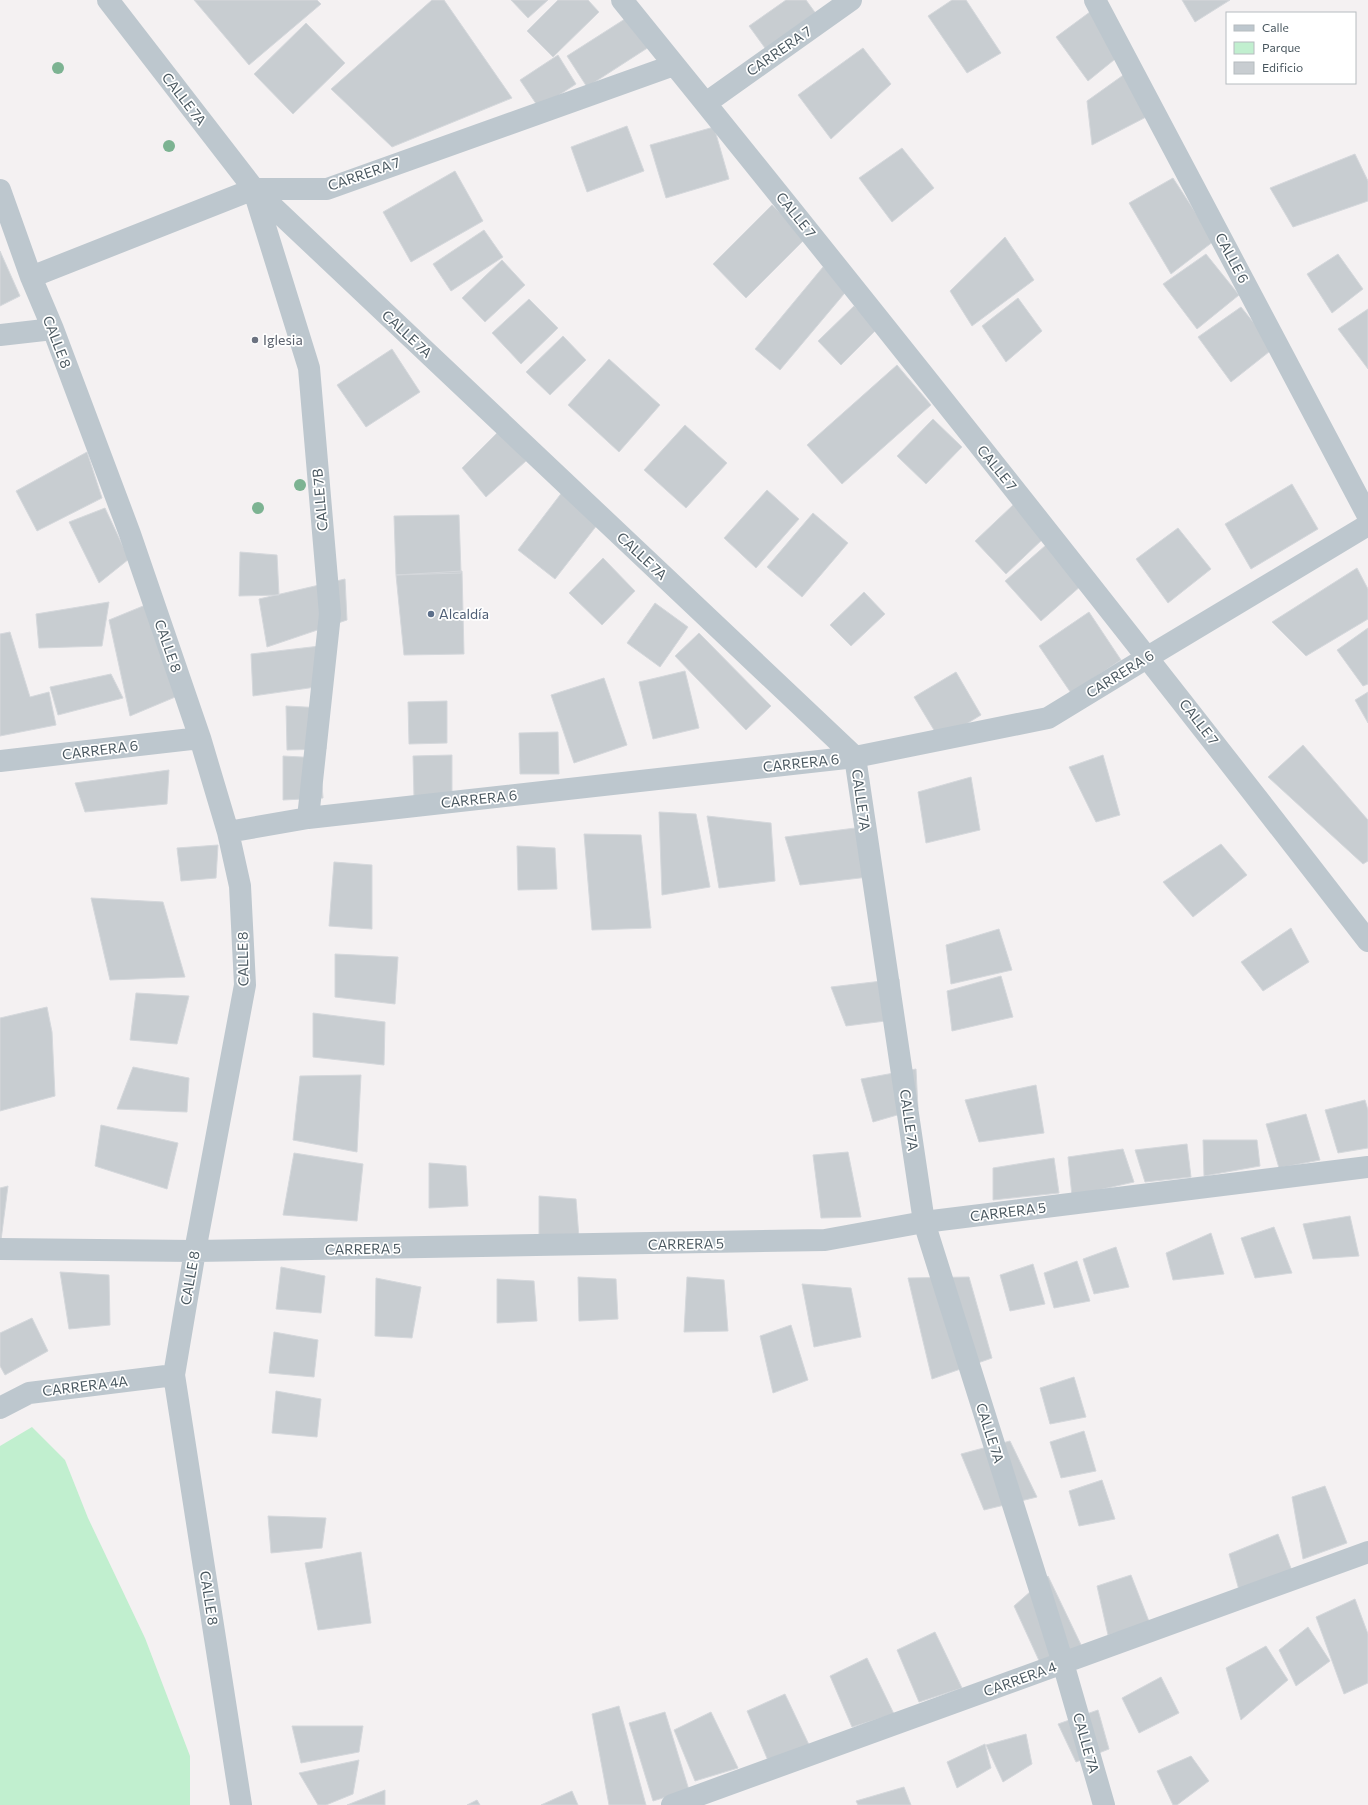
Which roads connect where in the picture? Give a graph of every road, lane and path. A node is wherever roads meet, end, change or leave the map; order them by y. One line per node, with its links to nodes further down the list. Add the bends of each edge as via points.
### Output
1 (108, 0): 7 (street, CALLE 7A)
2 (622, 0): 5 (street, CALLE 7)
3 (851, 0): 6 (street, CARRERA 7)
4 (1095, 0): 12 (street, CALLE 6)
5 (674, 65): 6 (street, CALLE 7); 7 (street, CARRERA 7, via 326,189)
6 (706, 103): 14 (street, CALLE 7)
7 (254, 189): 9 (street, CARRERA 7); 16 (street, CALLE 7A); 18 (street, CALLE 7B, via 308,368 329,606)
8 (0, 190): 9 (street, CALLE 8)
9 (31, 277): 10 (street, CALLE 8)
10 (53, 329): 11 (street); 15 (street, CALLE 8, via 130,534)
11 (0, 335)
12 (1368, 516)
13 (1368, 525): 14 (street, CARRERA 6)
14 (1148, 656): 16 (street, CARRERA 6, via 1048,718); 20 (street, CALLE 7)
15 (200, 738): 17 (street, CARRERA 6); 19 (street, CALLE 8)
16 (855, 757): 18 (street, CARRERA 6); 22 (street, CALLE 7A)
17 (0, 761)
18 (308, 818): 19 (street, CARRERA 6)
19 (228, 832): 24 (street, CALLE 8, via 240,886 245,985)
20 (1368, 940)
21 (1368, 1167): 22 (street, CARRERA 5)
22 (924, 1222): 24 (street, CARRERA 5, via 824,1240); 28 (street, CALLE 7A)
23 (0, 1249): 24 (street, CARRERA 5)
24 (195, 1251): 25 (street, CALLE 8)
25 (174, 1375): 26 (street, CARRERA 4A, via 29,1393); 29 (street, CALLE 8)
26 (0, 1408)
27 (1368, 1552): 28 (street, CARRERA 4)
28 (1063, 1663): 30 (street, CARRERA 4); 31 (street, CALLE 7A)
29 (241, 1805)
30 (672, 1805)
31 (1104, 1805)

